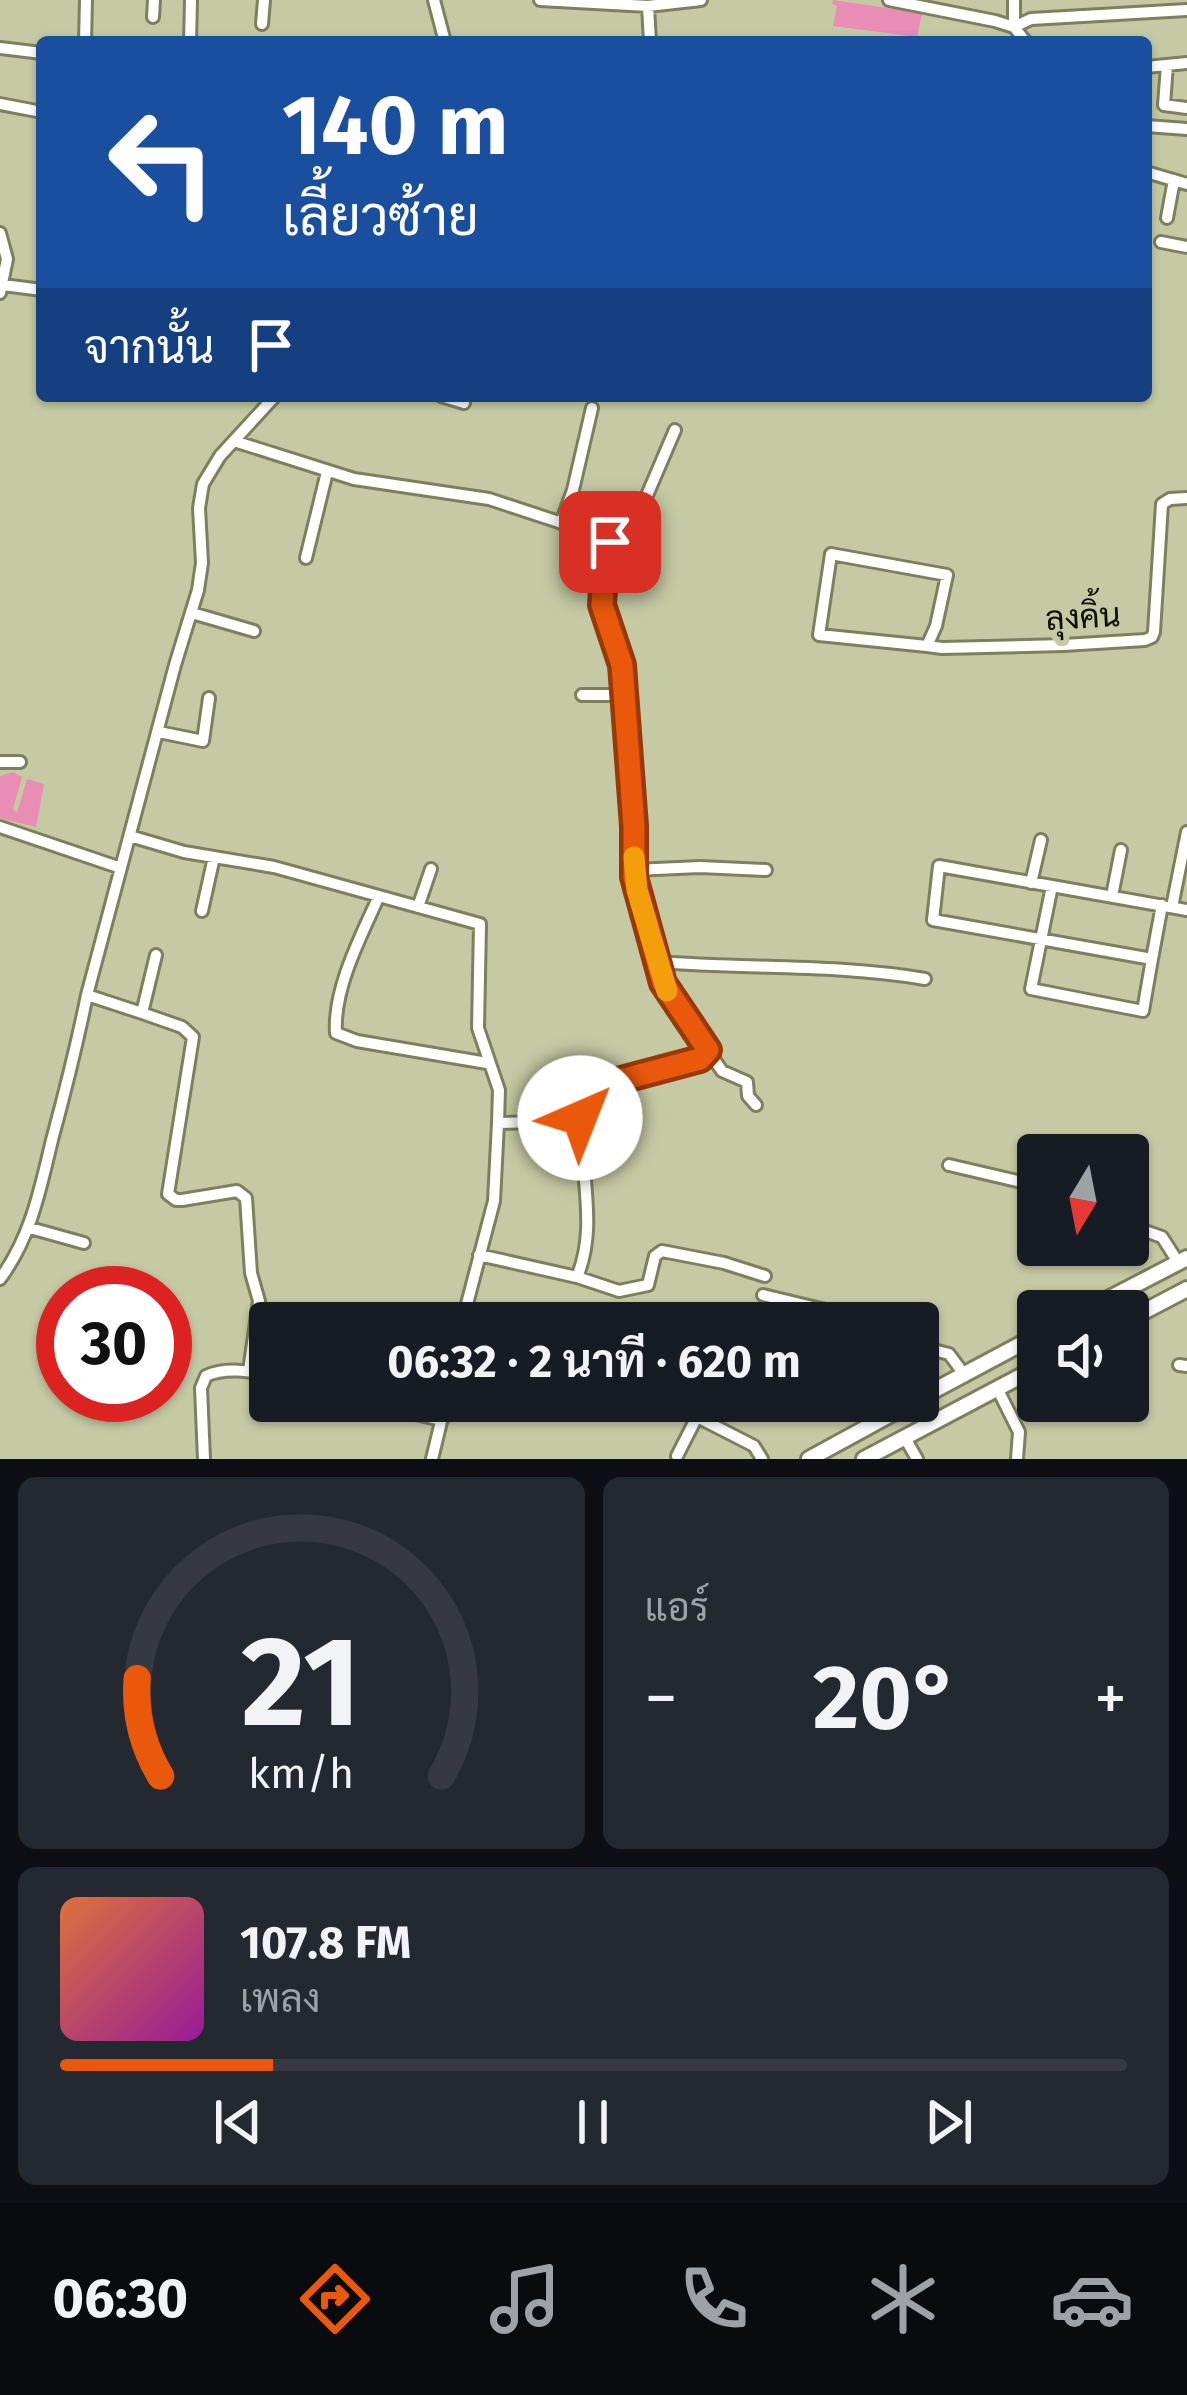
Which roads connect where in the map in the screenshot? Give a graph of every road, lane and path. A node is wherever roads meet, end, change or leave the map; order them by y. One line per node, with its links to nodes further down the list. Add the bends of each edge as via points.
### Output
1 (86, 0): 16 (street)
2 (154, 0): 13 (street)
3 (191, 0): 17 (street)
4 (264, 0): 14 (street)
5 (434, 0): 18 (street)
6 (540, 0): 11 (street)
7 (889, 0): 10 (street)
8 (1014, 0): 15 (street)
9 (694, 1): 11 (street)
10 (916, 3): 15 (street)
11 (648, 6): 19 (street)
12 (1187, 10): 15 (street)
13 (154, 17)
14 (262, 24)
15 (1014, 27): 20 (street)
16 (85, 36)
17 (190, 36)
18 (443, 36)
19 (650, 36)
20 (1021, 36)
21 (0, 48): 22 (street)
22 (36, 52)
23 (1187, 63): 24 (street)
24 (1167, 65): 25 (street); 27 (street, via 1164,105)
25 (1152, 66)
26 (0, 104): 28 (street)
27 (1187, 108)
28 (36, 111)
29 (1152, 126): 30 (street)
30 (1187, 129)
31 (1152, 174): 32 (street)
32 (1181, 182): 33 (street)
33 (1167, 218)
34 (0, 233): 37 (street, via 8,259)
35 (1161, 242): 36 (street)
36 (1187, 247)
37 (1, 289): 38 (street)
38 (36, 290)
39 (270, 402): 44 (street)
40 (461, 402): 41 (street)
41 (464, 403)
42 (592, 408): 47 (street)
43 (675, 430): 48 (street)
44 (234, 441): 45 (street); 50 (street, via 201,490 202,563)
45 (327, 472): 47 (street, via 477,496); 49 (street)
46 (1187, 498): 52 (street, ลุงคิ้น, via 1162,504 1148,640)
47 (562, 523): 48 (street)
48 (618, 547): 54 (street, via 602,605)
49 (306, 558)
50 (191, 613): 51 (street); 56 (street)
51 (254, 631)
52 (927, 646): 52 (street, ลุงคิ้น, via 819,635 831,554 947,575)
53 (582, 695): 54 (street)
54 (624, 695): 68 (street)
55 (209, 698): 56 (street, via 203,741)
56 (160, 732): 61 (street)
57 (0, 762): 58 (street)
58 (20, 762)
59 (0, 827): 66 (street)
60 (1187, 832): 64 (street)
61 (130, 836): 65 (street); 66 (street)
62 (1041, 840): 70 (street)
63 (1121, 850): 73 (street)
64 (1185, 851): 74 (street)
65 (214, 857): 72 (street); 77 (street)
66 (121, 868): 83 (street)
67 (431, 868): 75 (street)
68 (634, 870): 69 (street); 81 (street)
69 (766, 870)
70 (1030, 883): 71 (street); 78 (street, via 939,866 933,920)
71 (1052, 886): 73 (street); 78 (street)
72 (379, 896): 75 (street); 86 (street, via 348,967 336,1033)
73 (1112, 896): 74 (street)
74 (1167, 906): 76 (street); 80 (street)
75 (418, 907): 86 (street, via 480,924 478,1028)
76 (1187, 910)
77 (202, 911)
78 (1041, 940): 80 (street); 80 (street, via 1031,989 1143,1011)
79 (156, 955): 84 (street)
80 (1152, 959)
81 (658, 962): 82 (street); 85 (street, via 665,988)
82 (925, 979)
83 (87, 995): 84 (street); 92 (street)
84 (142, 1013): 103 (street, via 193,1037 168,1194 182,1200 237,1190 246,1198)
85 (708, 1050): 87 (street, via 724,1073 747,1082); 88 (street, via 700,1059 591,1088)
86 (488, 1063): 89 (street, via 499,1090)
87 (756, 1105)
88 (580, 1118): 89 (street); 98 (street, via 589,1214)
89 (498, 1123): 95 (street, via 494,1201)
90 (950, 1165): 91 (street)
91 (1017, 1181)
92 (30, 1228): 94 (street); 99 (street)
93 (1149, 1232): 96 (street)
94 (83, 1243)
95 (479, 1256): 98 (street); 104 (street)
96 (1182, 1260): 101 (main road)
97 (765, 1276): 98 (street, via 662,1251 644,1287 620,1291)
98 (578, 1277)
99 (0, 1279)
100 (1187, 1289): 106 (main road)
101 (1124, 1290)
102 (763, 1295): 105 (street)
103 (259, 1302)
104 (468, 1302)
105 (792, 1302)
106 (1149, 1309)
107 (1017, 1346): 110 (main road)
108 (939, 1351): 110 (street)
109 (249, 1371): 120 (street, via 203,1380)
110 (964, 1374): 112 (main road)
111 (1017, 1378): 113 (main road)
112 (939, 1388)
113 (998, 1388): 118 (main road); 126 (street, via 1019,1432)
114 (441, 1422): 121 (street)
115 (694, 1422): 119 (street)
116 (707, 1422): 122 (street)
117 (876, 1422): 123 (main road)
118 (905, 1438): 124 (main road); 125 (street)
119 (677, 1456)
120 (204, 1459)
121 (432, 1459)
122 (763, 1459)
123 (809, 1459)
124 (864, 1459)
125 (917, 1459)
126 (1017, 1459)

